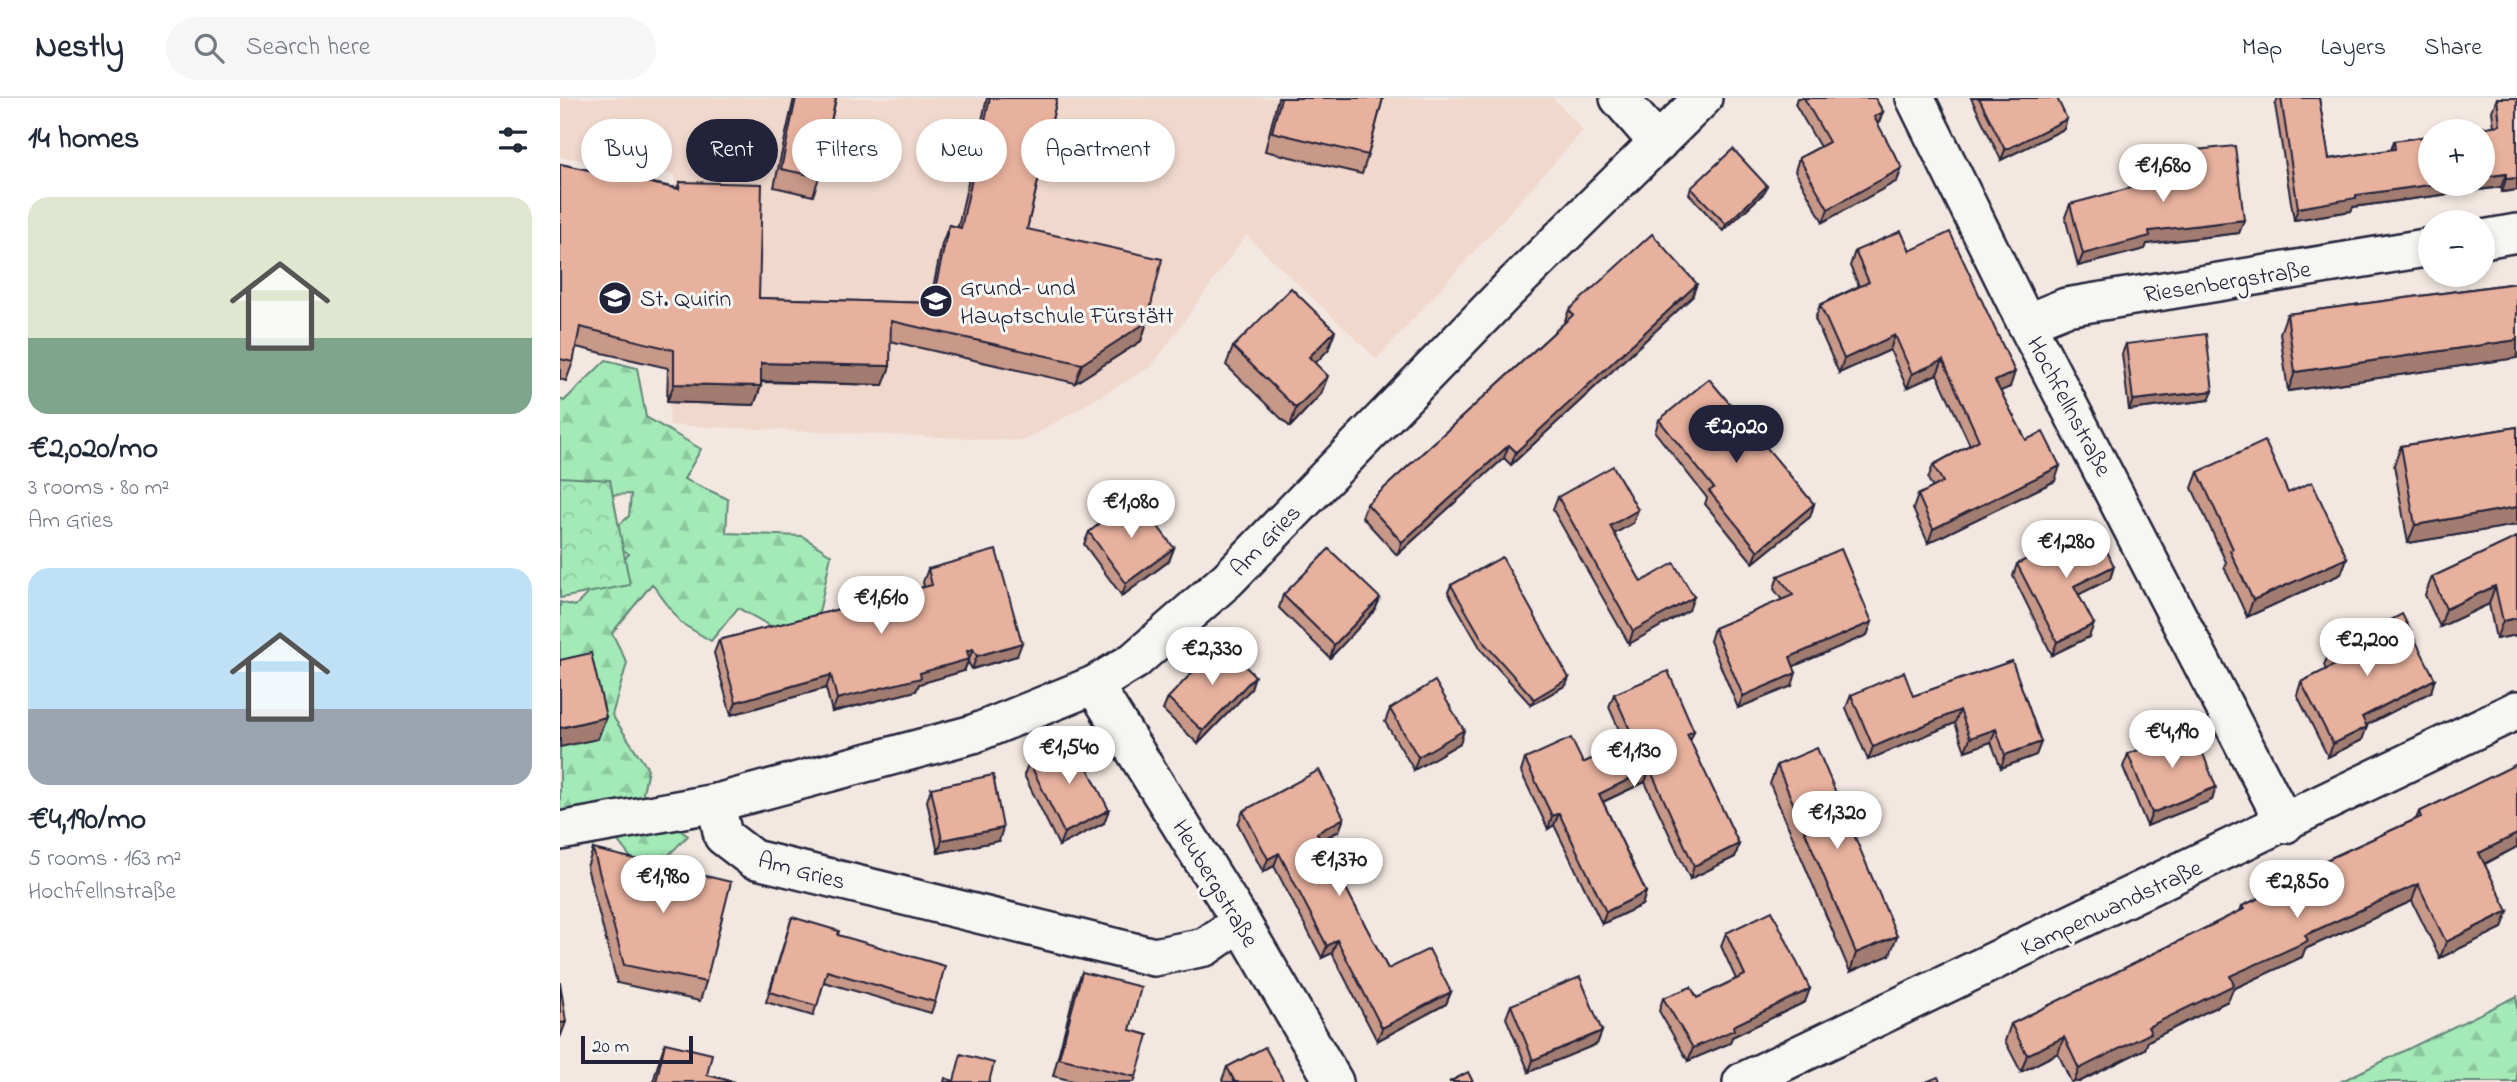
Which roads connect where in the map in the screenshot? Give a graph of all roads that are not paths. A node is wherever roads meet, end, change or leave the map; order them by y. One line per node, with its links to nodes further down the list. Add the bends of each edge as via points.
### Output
1 (1619, 98): 4 (street)
2 (1703, 98): 4 (street, Am Gries)
3 (1915, 98): 8 (street, Hochfellnstraße)
4 (1658, 143): 9 (street, Am Gries, via 1227,579 1133,662)
5 (2517, 233): 6 (street)
6 (2495, 237)
7 (2418, 249): 8 (street, Riesenbergstraße, via 2066,307)
8 (2026, 323): 12 (street, Hochfellnstraße)
9 (1094, 685): 11 (street, Am Gries, via 973,734); 14 (street, Heubergstraße)
10 (2517, 710): 12 (street, Kampenwandstraße)
11 (716, 803): 13 (street, Am Gries); 14 (street, Am Gries, via 723,836 753,859 1154,957 1205,947)
12 (2285, 824): 16 (street, Kampenwandstraße)
13 (560, 831)
14 (1241, 922): 15 (street, Heubergstraße)
15 (1334, 1082)
16 (1742, 1082)

